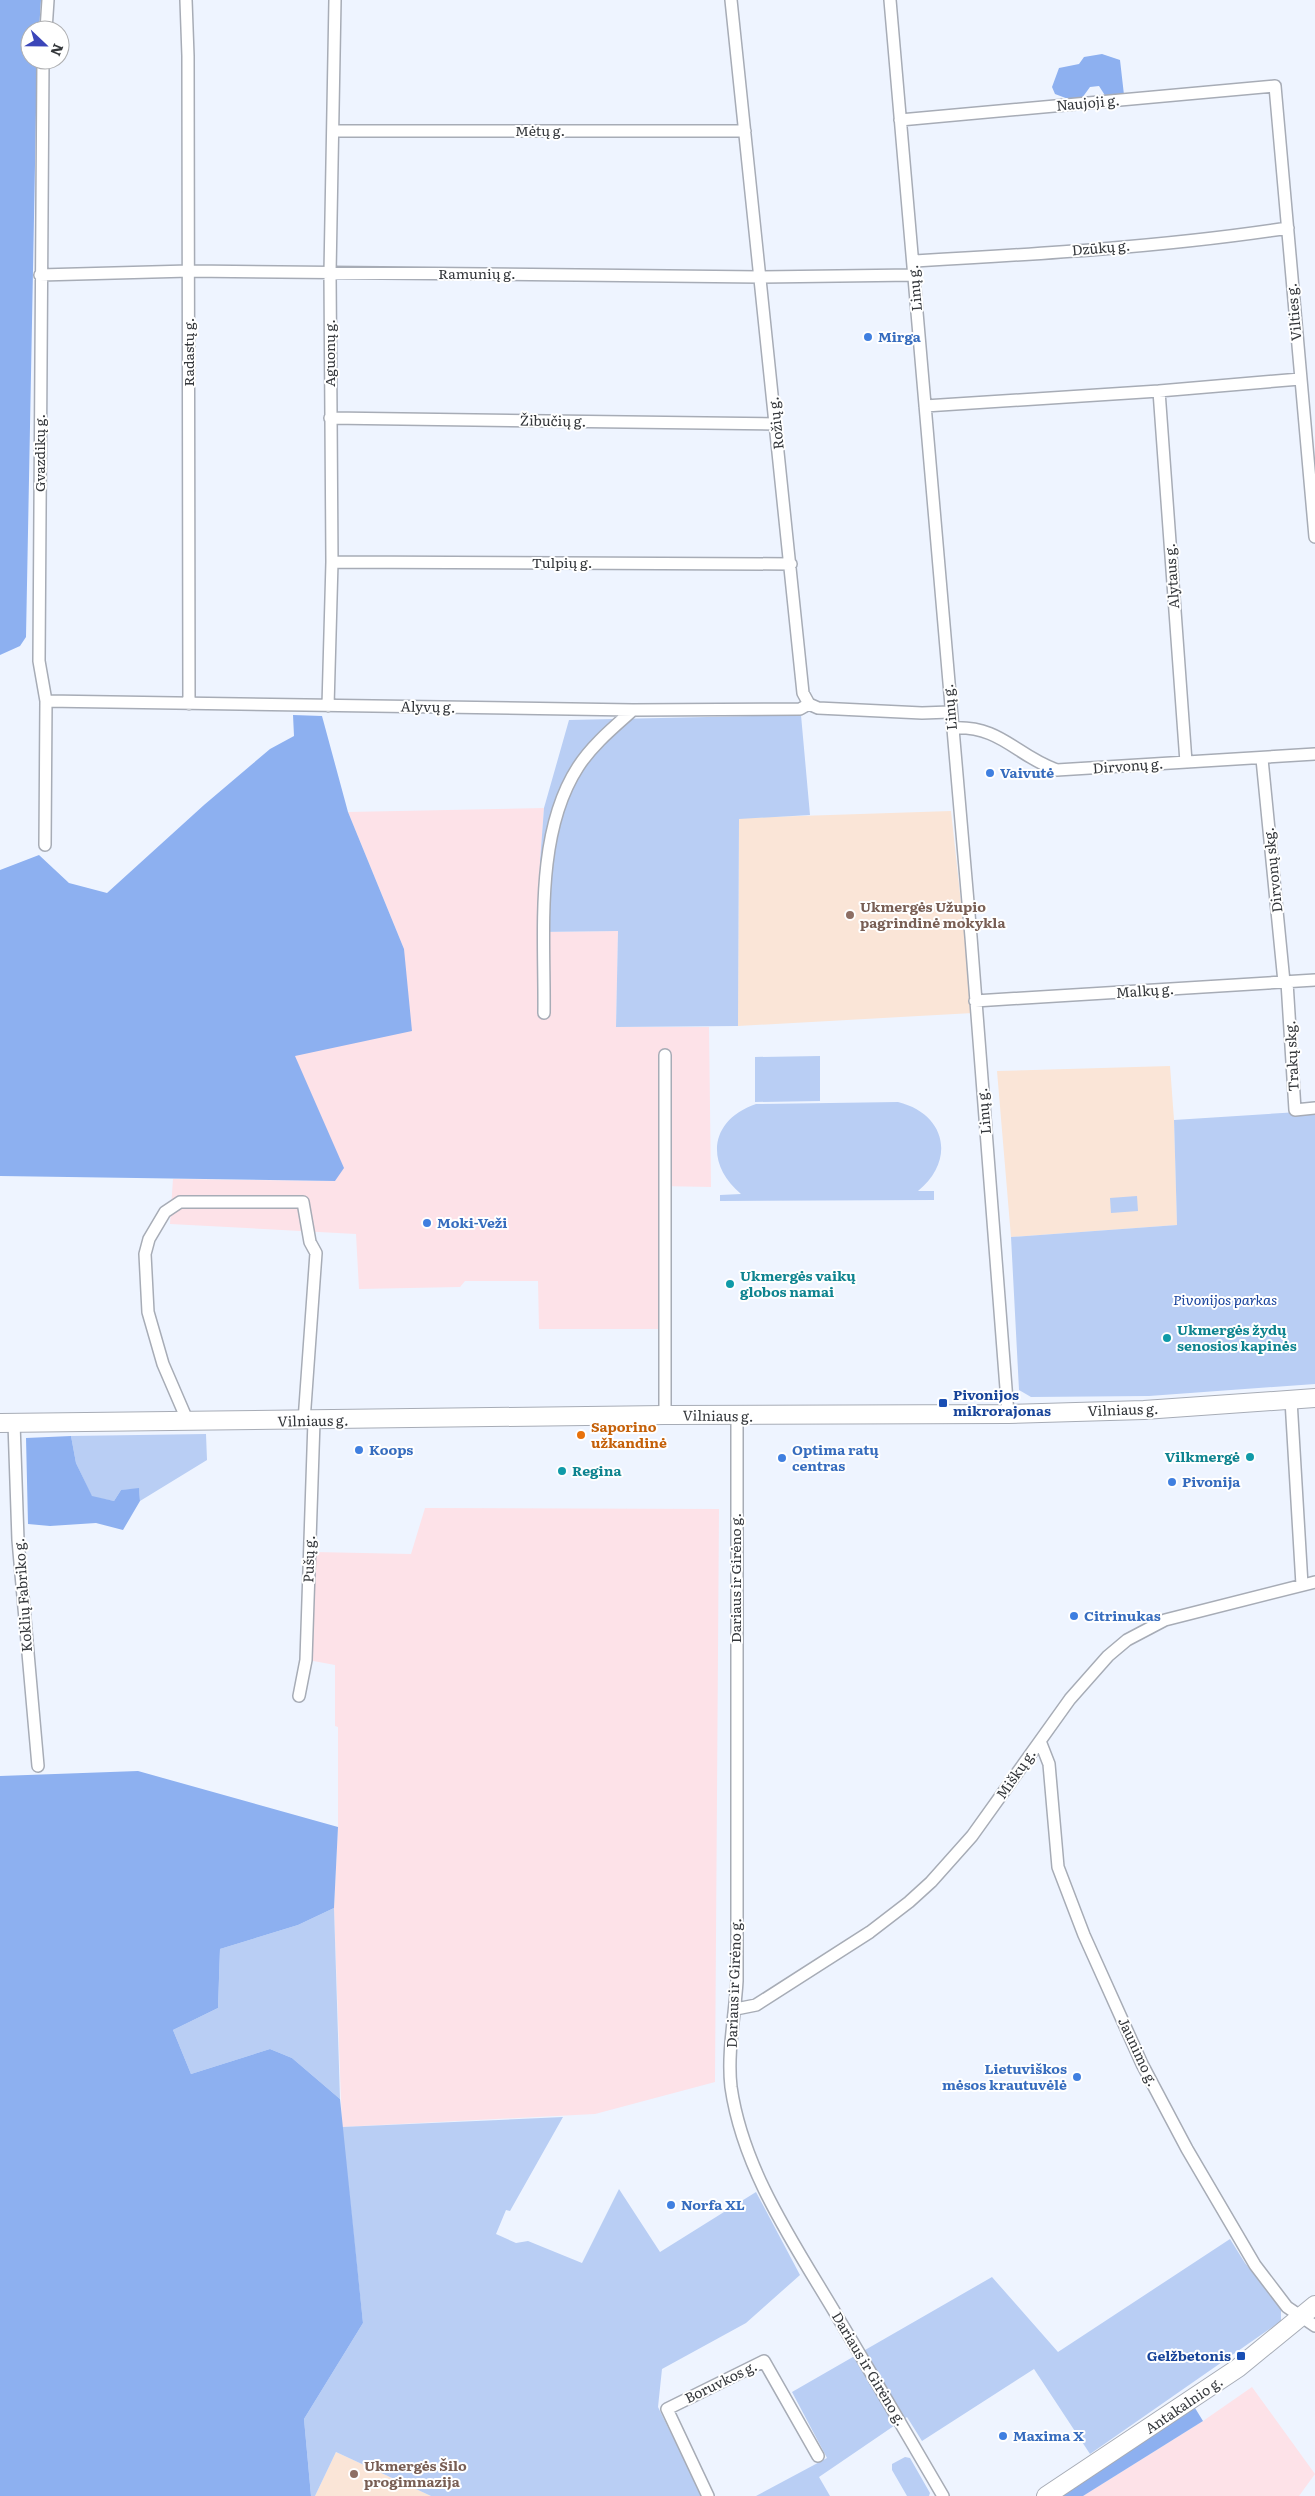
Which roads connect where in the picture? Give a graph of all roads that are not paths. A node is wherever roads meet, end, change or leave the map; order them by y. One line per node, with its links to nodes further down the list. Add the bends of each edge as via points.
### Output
1 (48, 0): 6 (street)
2 (186, 0): 14 (street, Radastų g.)
3 (335, 0): 10 (street, Aguonų g.)
4 (731, 0): 11 (street, Rožių g.)
5 (890, 0): 9 (street, Linų g.)
6 (47, 20)
7 (43, 70): 16 (street, Gvazdikų g.)
8 (1275, 86): 9 (street, Naujoji g.); 12 (street, Vilties g.)
9 (900, 120): 13 (street, Linų g.)
10 (334, 131): 11 (street, Mėtų g.); 15 (street, Aguonų g.)
11 (745, 131): 18 (street, Rožių g.)
12 (1288, 228): 13 (street, Dzūkų g., via 1047,253); 19 (street, Vilties g.)
13 (913, 262): 17 (street, Linų g.)
14 (189, 271): 15 (street, Ramunių g.); 16 (street, Ramunių g.); 28 (street, Radastų g.)
15 (330, 273): 18 (street, Ramunių g.); 22 (street, Aguonų g.)
16 (40, 275): 27 (street, Gvazdikų g., via 40,661)
17 (914, 275): 18 (street, Ramunių g.); 21 (street, Linų g.)
18 (760, 276): 23 (street, Rožių g.)
19 (1300, 379): 20 (street); 24 (street, Vilties g.)
20 (1159, 391): 21 (street); 36 (street, Alytaus g.)
21 (925, 406): 32 (street, Linų g.)
22 (330, 418): 23 (street, Žibučių g.); 25 (street, Aguonų g.)
23 (776, 424): 26 (street, Rožių g.)
24 (1315, 537)
25 (332, 562): 26 (street, Tulpių g.); 30 (street, Aguonų g.)
26 (791, 564): 29 (street, Rožių g., via 803,693)
27 (46, 701): 28 (street, Alyvų g.); 37 (street, Gvazdikų g.)
28 (189, 704): 30 (street, Alyvų g.)
29 (809, 704): 31 (street, Alyvų g., via 800,710); 32 (street, via 818,708)
30 (328, 706): 31 (street, Alyvų g.)
31 (633, 710): 41 (street, via 602,737 578,767 557,812 546,872)
32 (950, 712): 33 (street, Linų g.)
33 (952, 728): 36 (street, Dirvonų g., via 999,736 1042,765 1057,770); 40 (street, Linų g.)
34 (1315, 754): 35 (street, Dirvonų g.)
35 (1262, 759): 36 (street, Dirvonų g.); 39 (street, Dirvonų skg.)
36 (1186, 762)
37 (45, 846)
38 (1315, 980): 39 (street, Malkų g.)
39 (1286, 982): 40 (street, Malkų g.); 43 (street, Trakų skg., via 1295,1110)
40 (975, 1001): 46 (street, Linų g.)
41 (544, 1013)
42 (665, 1055): 47 (street)
43 (1315, 1108)
44 (1315, 1398): 45 (main road, Vilniaus g.)
45 (1291, 1400): 46 (main road, Vilniaus g., via 1144,1410); 53 (street)
46 (1008, 1414): 48 (main road, Vilniaus g.)
47 (665, 1415): 48 (main road, Vilniaus g.); 49 (main road, Vilniaus g.)
48 (737, 1416): 57 (street, Dariaus ir Girėno g.)
49 (309, 1421): 50 (main road, Vilniaus g.); 50 (street, Pušų g., via 316,1252 310,1242 303,1202 180,1202 165,1212 145,1254 148,1312 163,1364); 54 (street, Pušų g., via 306,1660)
50 (188, 1422): 51 (main road, Vilniaus g.)
51 (7, 1423): 56 (street, Koklių Fabriko g.)
52 (1315, 1582): 53 (street, Miškų g.)
53 (1302, 1585): 55 (street, Miškų g., via 1165,1620 1127,1640 1089,1677)
54 (299, 1696)
55 (1040, 1741): 57 (street, Miškų g., via 954,1859 909,1902 863,1936 756,2004); 59 (street, Jaunimo g., via 1049,1764 1058,1867 1084,1935 1142,2064 1254,2265 1287,2307)
56 (38, 1766)
57 (736, 2008): 62 (street, Dariaus ir Girėno g., via 731,2085 742,2135 760,2182)
58 (1315, 2305): 59 (main road, Antakalnio g.)
59 (1309, 2322): 63 (main road, Antakalnio g.)
60 (818, 2456): 61 (street, Boruvkos g., via 764,2361 667,2408)
61 (708, 2496)
62 (943, 2496)
63 (1046, 2496)

